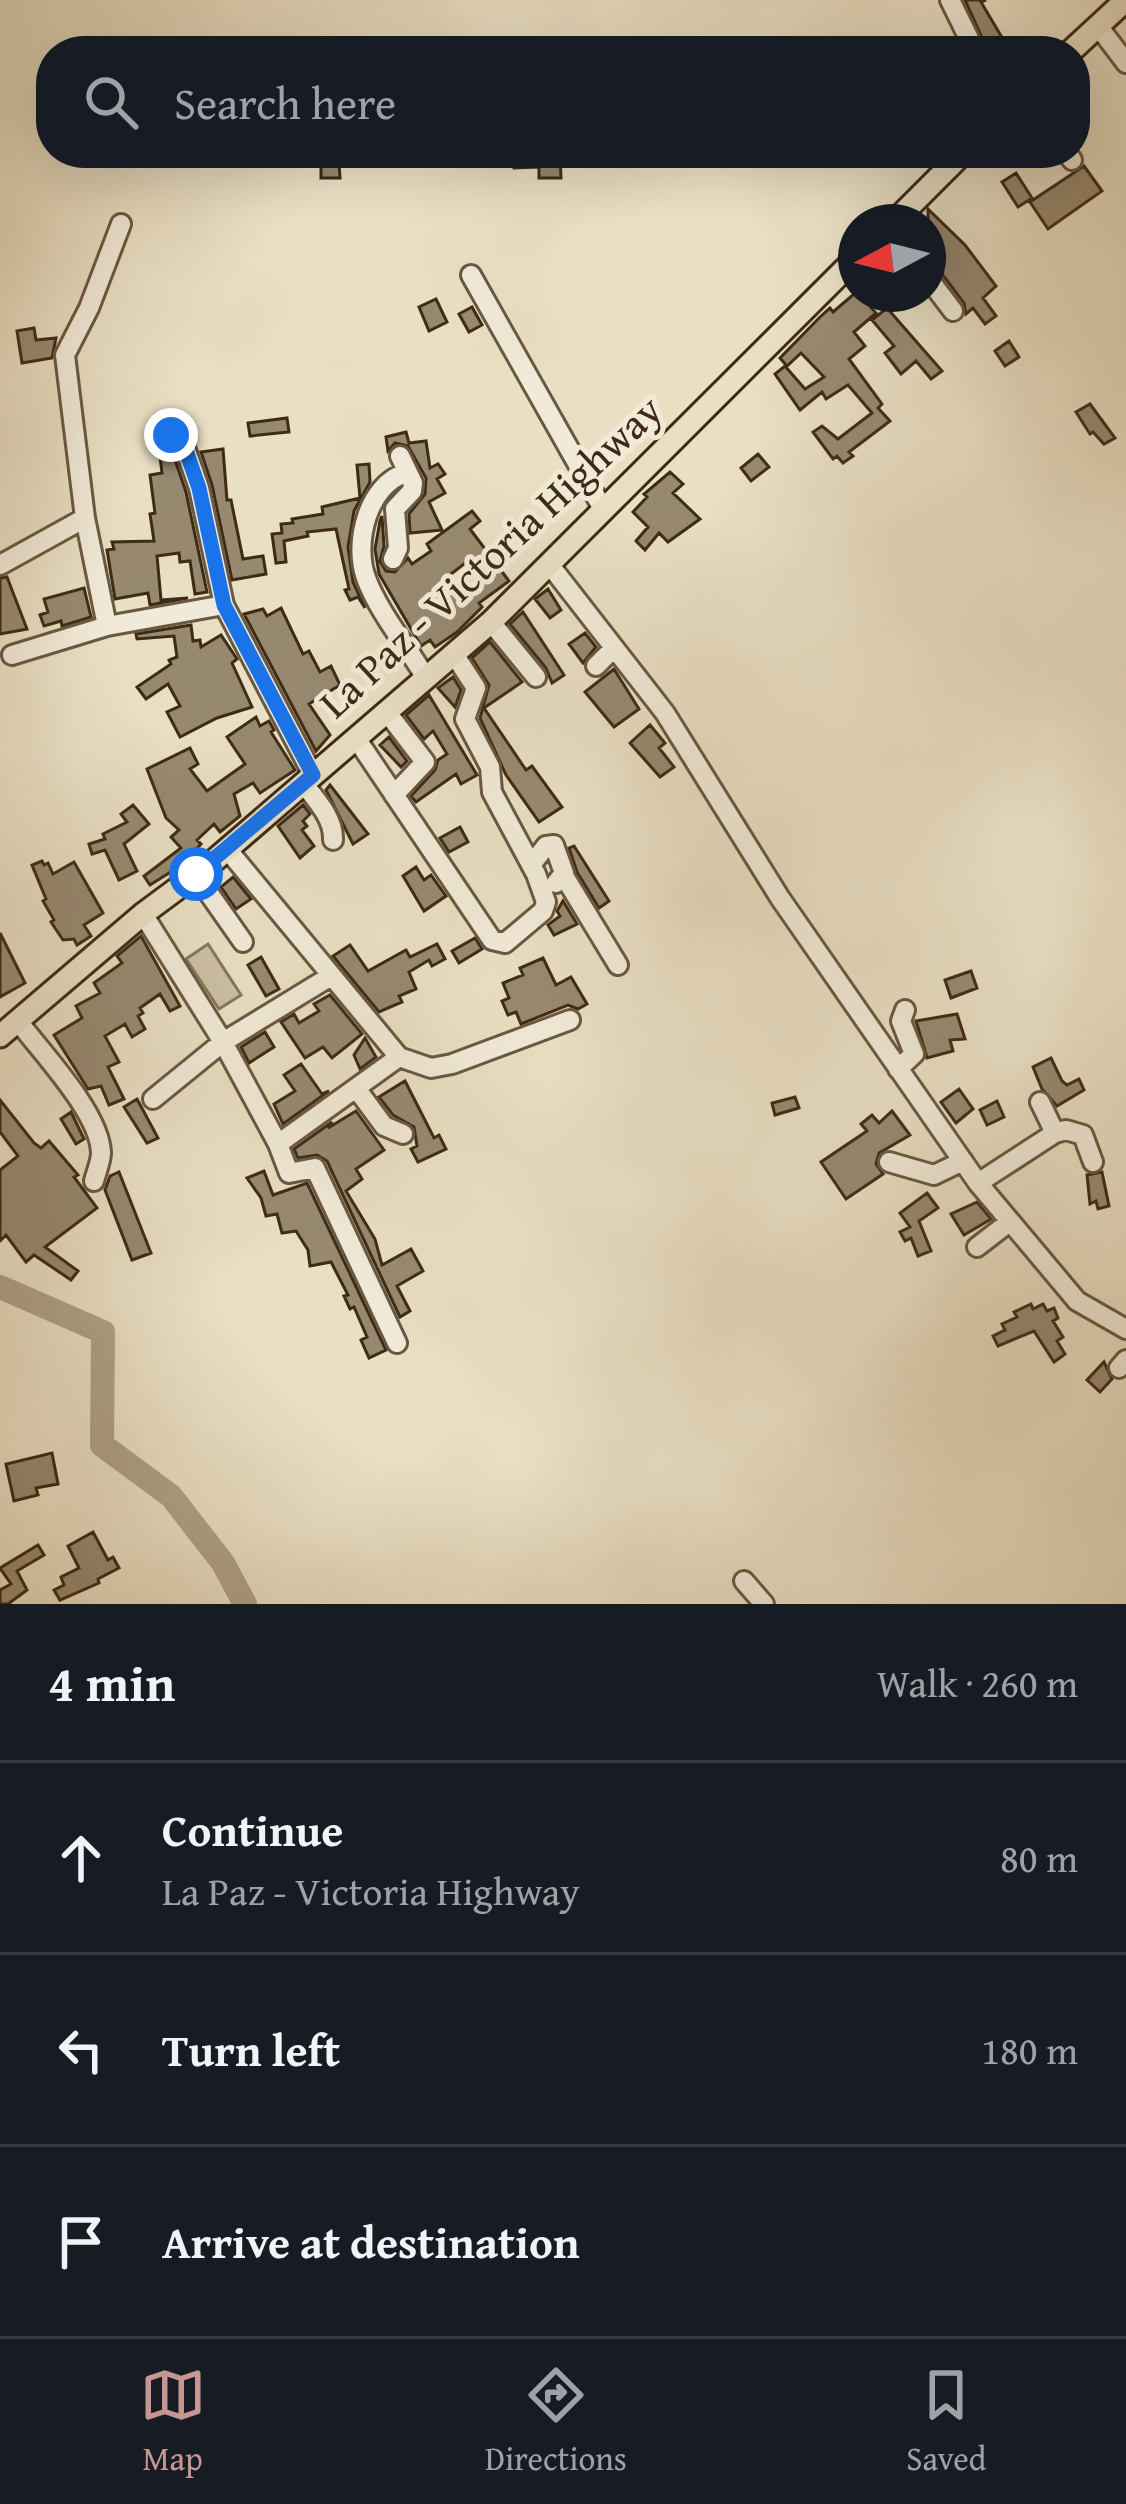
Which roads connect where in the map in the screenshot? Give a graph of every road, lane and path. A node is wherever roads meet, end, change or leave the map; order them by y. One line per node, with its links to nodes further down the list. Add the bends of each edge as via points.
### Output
1 (950, 0): 4 (street)
2 (1121, 2): 3 (main road)
3 (1098, 26): 5 (main road); 6 (street)
4 (968, 36)
5 (1087, 36)
6 (1126, 63)
7 (948, 168): 8 (main road)
8 (912, 204)
9 (121, 224): 16 (street, via 65,355)
10 (471, 275): 15 (street)
11 (838, 276): 15 (main road, La Paz - Victoria Highway)
12 (946, 302): 13 (street)
13 (953, 311)
14 (160, 439): 20 (street, via 183,442)
15 (603, 509): 18 (main road, La Paz - Victoria Highway)
16 (85, 518): 19 (street); 22 (street)
17 (393, 559): 28 (street, via 395,509 413,483 403,464 367,510 364,571)
18 (549, 563): 21 (main road, La Paz - Victoria Highway); 23 (street)
19 (0, 565)
20 (224, 605): 22 (street); 31 (street)
21 (490, 622): 24 (main road, La Paz - Victoria Highway); 27 (street)
22 (106, 626): 25 (street)
23 (614, 648): 26 (street); 48 (street)
24 (454, 654): 28 (main road, La Paz - Victoria Highway); 35 (street, via 476,688 465,719)
25 (12, 655)
26 (596, 666)
27 (536, 677)
28 (426, 678): 29 (main road, La Paz - Victoria Highway)
29 (386, 712): 30 (main road, La Paz - Victoria Highway); 32 (street, via 425,762)
30 (356, 738): 31 (main road, La Paz - Victoria Highway); 32 (street)
31 (308, 779): 33 (street); 34 (main road, La Paz - Victoria Highway)
32 (394, 796): 38 (street, via 492,940 505,943 543,911)
33 (333, 840)
34 (227, 849): 36 (main road, La Paz - Victoria Highway); 42 (street)
35 (531, 865): 37 (street, via 550,844); 38 (street)
36 (196, 874): 39 (main road, La Paz - Victoria Highway); 40 (street)
37 (564, 876): 38 (street); 41 (street)
38 (543, 894)
39 (143, 914): 45 (main road, La Paz - Victoria Highway); 46 (street)
40 (243, 942)
41 (617, 965)
42 (331, 976): 46 (street); 47 (street)
43 (905, 1010): 48 (street, via 901,1021 914,1054)
44 (570, 1020): 47 (street, via 452,1064 431,1068)
45 (9, 1029): 58 (street, via 85,1110 101,1153)
46 (223, 1042): 50 (street); 54 (street)
47 (399, 1057): 49 (street)
48 (898, 1069): 55 (street)
49 (356, 1088): 53 (street, via 384,1126); 54 (street)
50 (153, 1099)
51 (1040, 1102): 52 (street)
52 (1054, 1133): 57 (street, via 1083,1135); 59 (street)
53 (403, 1134)
54 (278, 1144): 63 (street, via 289,1173 315,1168)
55 (963, 1161): 56 (street, via 934,1175); 59 (street)
56 (889, 1162)
57 (1093, 1162)
58 (94, 1181)
59 (978, 1184): 60 (street)
60 (1008, 1223): 61 (street); 62 (street, via 1078,1301)
61 (977, 1247)
62 (1126, 1329)
63 (397, 1343)
64 (744, 1581): 65 (street)
65 (764, 1604)

